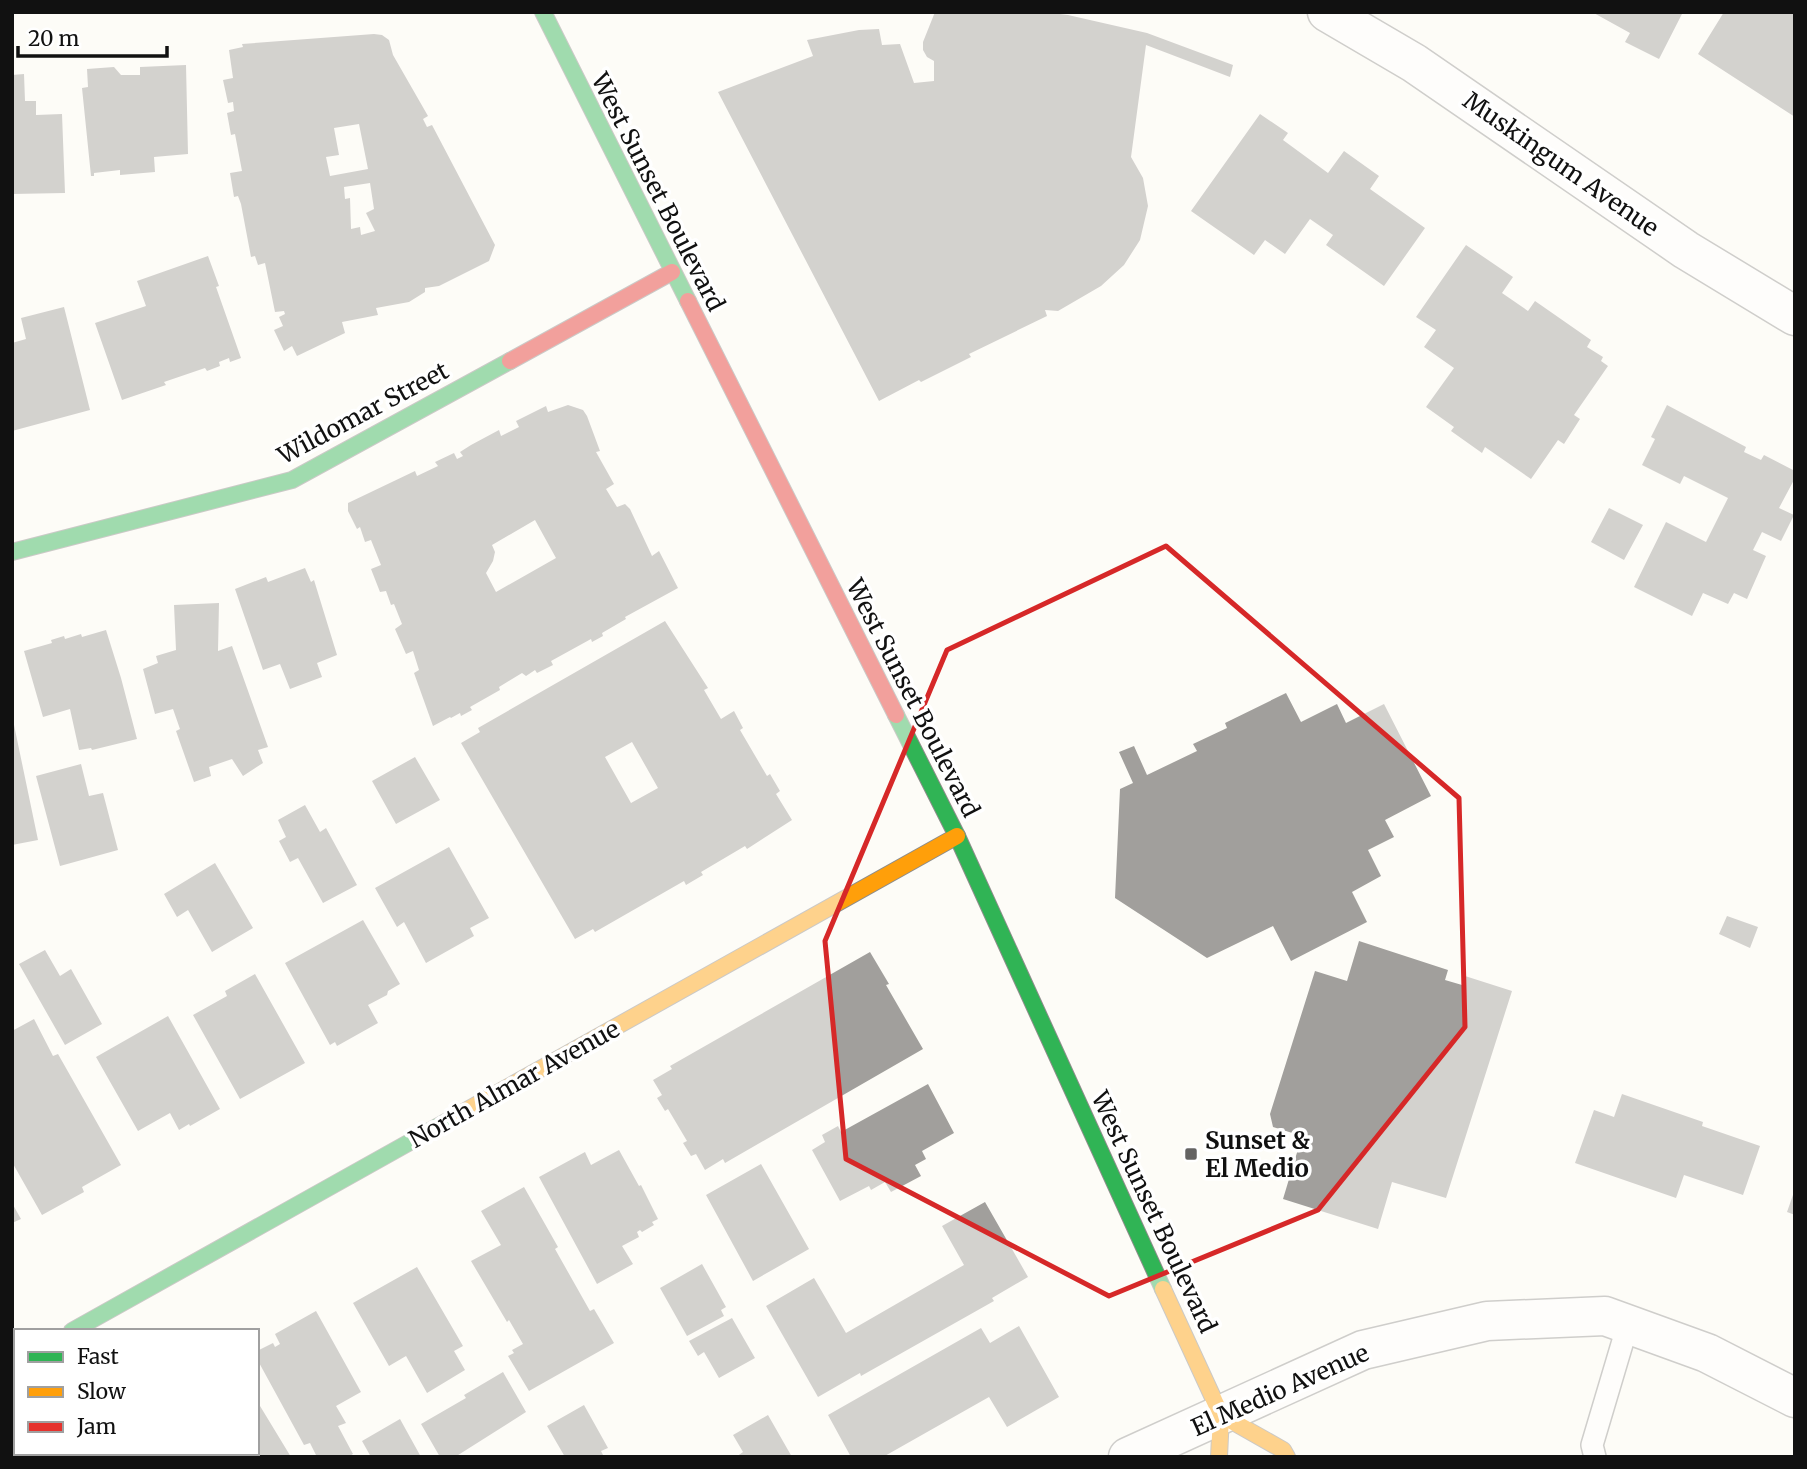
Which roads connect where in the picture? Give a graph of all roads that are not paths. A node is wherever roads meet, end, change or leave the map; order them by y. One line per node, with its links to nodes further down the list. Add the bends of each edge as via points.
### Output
1 (543, 12): 3 (street, West Sunset Boulevard)
2 (1327, 12): 4 (street, Muskingum Avenue, via 1414,63 1686,250)
3 (672, 272): 5 (street, Wildomar Street, via 292,480); 6 (street, West Sunset Boulevard)
4 (1795, 316)
5 (12, 552)
6 (957, 836): 8 (street, North Almar Avenue); 10 (street, West Sunset Boulevard)
7 (1628, 1324): 9 (street, El Medio Avenue, via 1707,1353); 10 (street, El Medio Avenue, via 1605,1316 1487,1321 1363,1350); 14 (lane, via 1592,1444)
8 (76, 1329)
9 (1795, 1398)
10 (1221, 1415): 11 (street, El Medio Avenue); 12 (street, West Sunset Boulevard); 13 (street, via 1283,1450)
11 (1128, 1457)
12 (1219, 1457)
13 (1287, 1457)
14 (1595, 1457)

